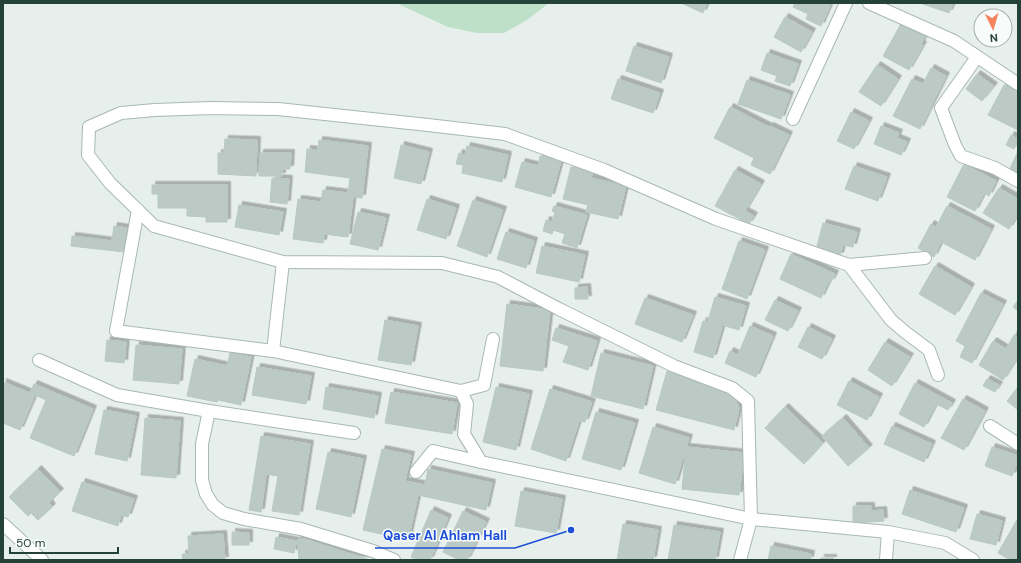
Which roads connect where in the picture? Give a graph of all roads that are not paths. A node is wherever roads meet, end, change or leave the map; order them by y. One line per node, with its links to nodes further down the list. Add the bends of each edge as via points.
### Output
1 (846, 3): 5 (street)
2 (869, 3): 3 (street, via 954,41)
3 (977, 57): 4 (street); 6 (street, via 941,108 961,156 995,168)
4 (1018, 84)
5 (793, 119)
6 (1018, 181)
7 (138, 210): 9 (street, via 154,226); 10 (street, via 110,183 88,155 89,127 121,113 211,108 278,109 505,134 604,170 716,219); 12 (street, via 116,331)
8 (926, 258): 10 (street)
9 (283, 262): 12 (street); 22 (street, via 442,263 498,277 674,366 732,388 748,400)
10 (849, 265): 14 (street, via 891,320 929,350)
11 (493, 339): 15 (street, via 484,384)
12 (273, 351): 15 (street)
13 (39, 360): 16 (street, via 117,395)
14 (938, 374)
15 (462, 391): 20 (street, via 467,404 464,434)
16 (209, 411): 18 (street); 26 (street, via 202,444 202,480 213,505 223,513 301,529)
17 (990, 426): 19 (street)
18 (354, 433)
19 (1018, 444)
20 (481, 462): 21 (street, via 433,451); 22 (street)
21 (416, 472)
22 (751, 519): 24 (street); 27 (street)
23 (3, 524): 25 (street)
24 (888, 532): 28 (street); 29 (street, via 946,543)
25 (42, 560)
26 (394, 560)
27 (740, 560)
28 (886, 560)
29 (973, 560)

